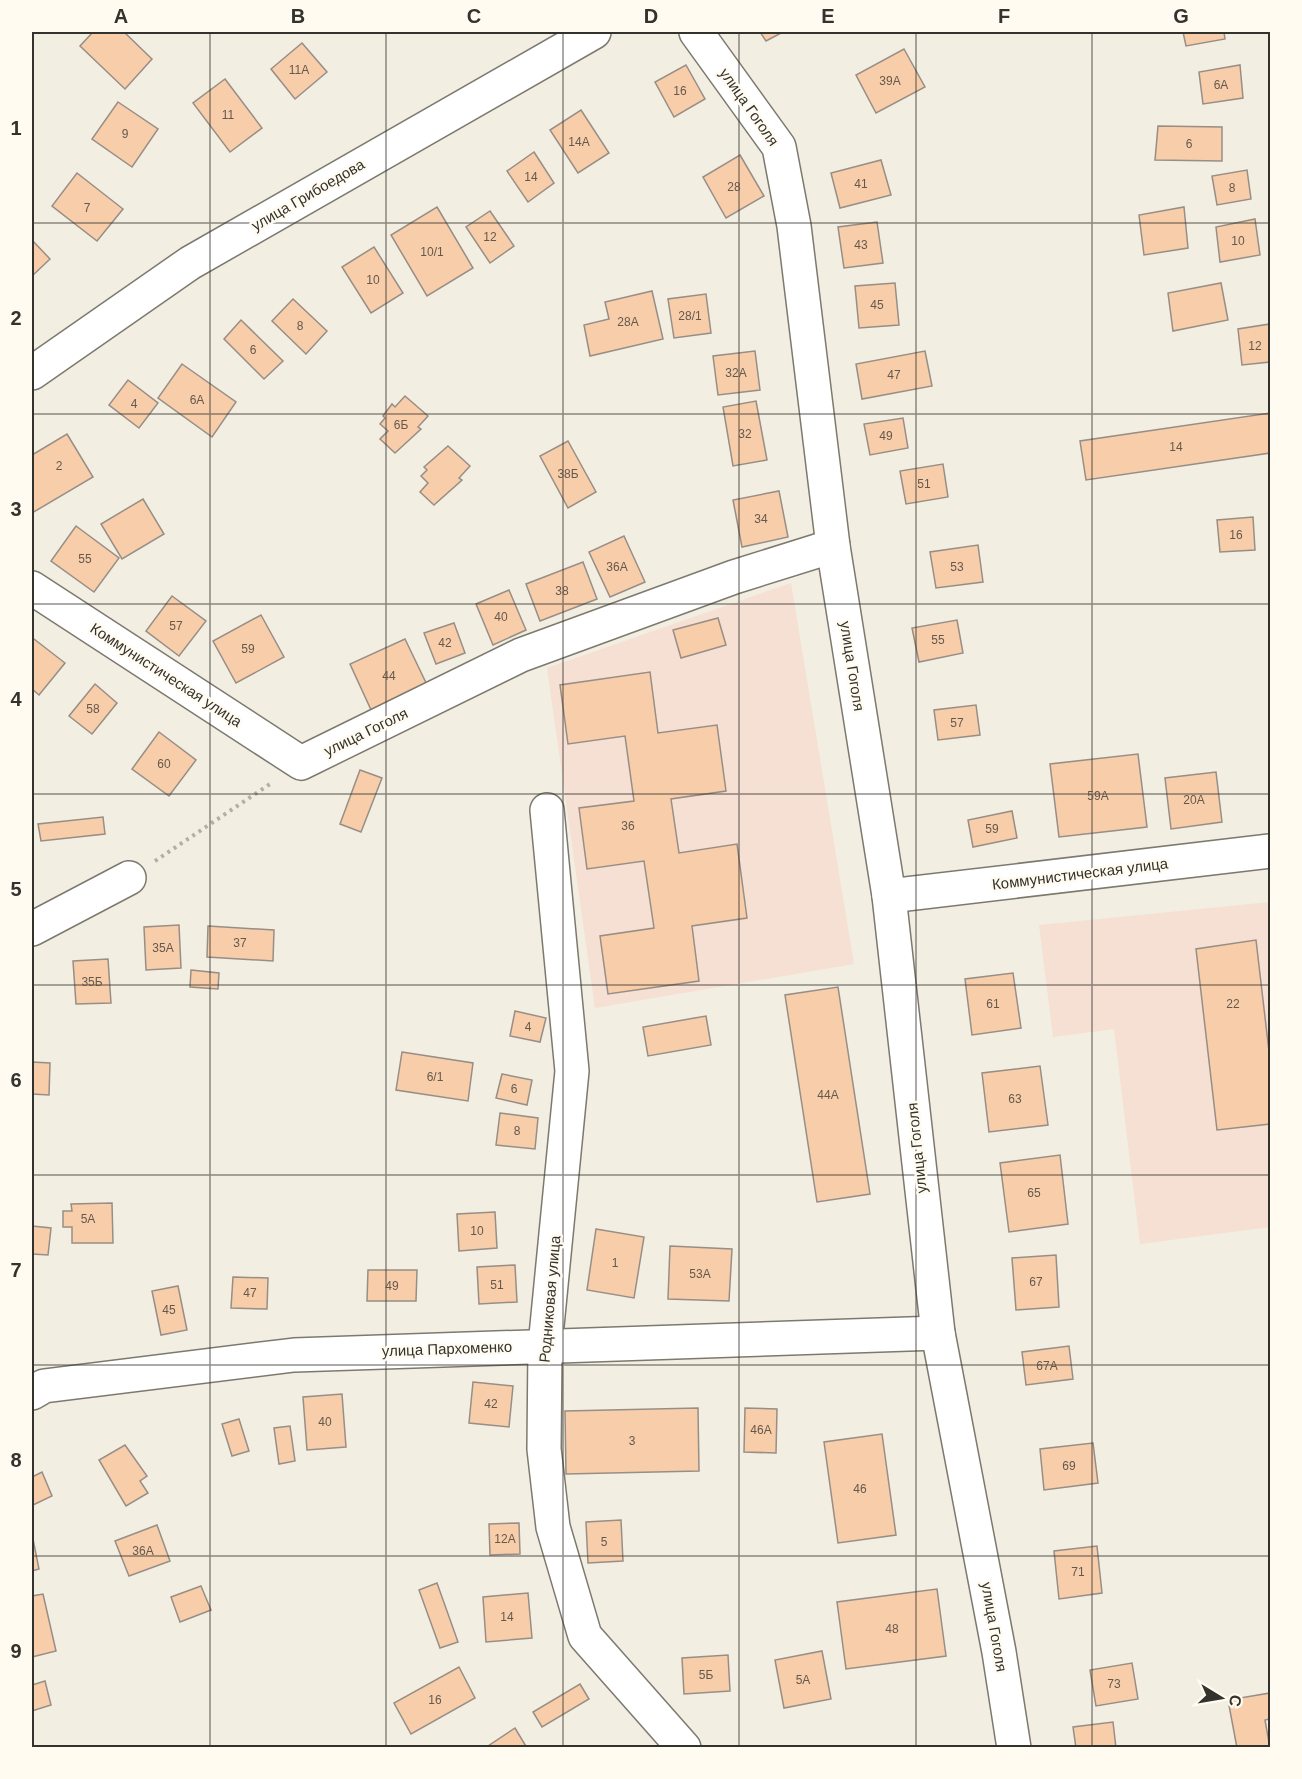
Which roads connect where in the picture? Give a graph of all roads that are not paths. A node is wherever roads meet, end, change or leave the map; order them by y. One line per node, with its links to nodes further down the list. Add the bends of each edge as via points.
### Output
1 (594, 32): 3 (street, улица Грибоедова, via 190,263)
2 (696, 32): 4 (street, улица Гоголя, via 779,147 794,226)
3 (32, 374)
4 (833, 546): 6 (street, улица Гоголя, via 734,577 521,655); 10 (street, улица Гоголя)
5 (32, 588): 6 (street, Коммунистическая улица)
6 (301, 763)
7 (547, 810): 13 (street, Родниковая улица, via 572,1071)
8 (1270, 851): 10 (street, Коммунистическая улица)
9 (129, 878): 11 (street)
10 (889, 896): 12 (street, улица Гоголя)
11 (32, 929)
12 (938, 1333): 13 (street, улица Пархоменко); 16 (street, улица Гоголя)
13 (544, 1346): 14 (street, улица Пархоменко, via 294,1355 44,1386); 15 (street, Родниковая улица, via 544,1449 554,1527 585,1636)
14 (32, 1393)
15 (684, 1748)
16 (1014, 1748)

